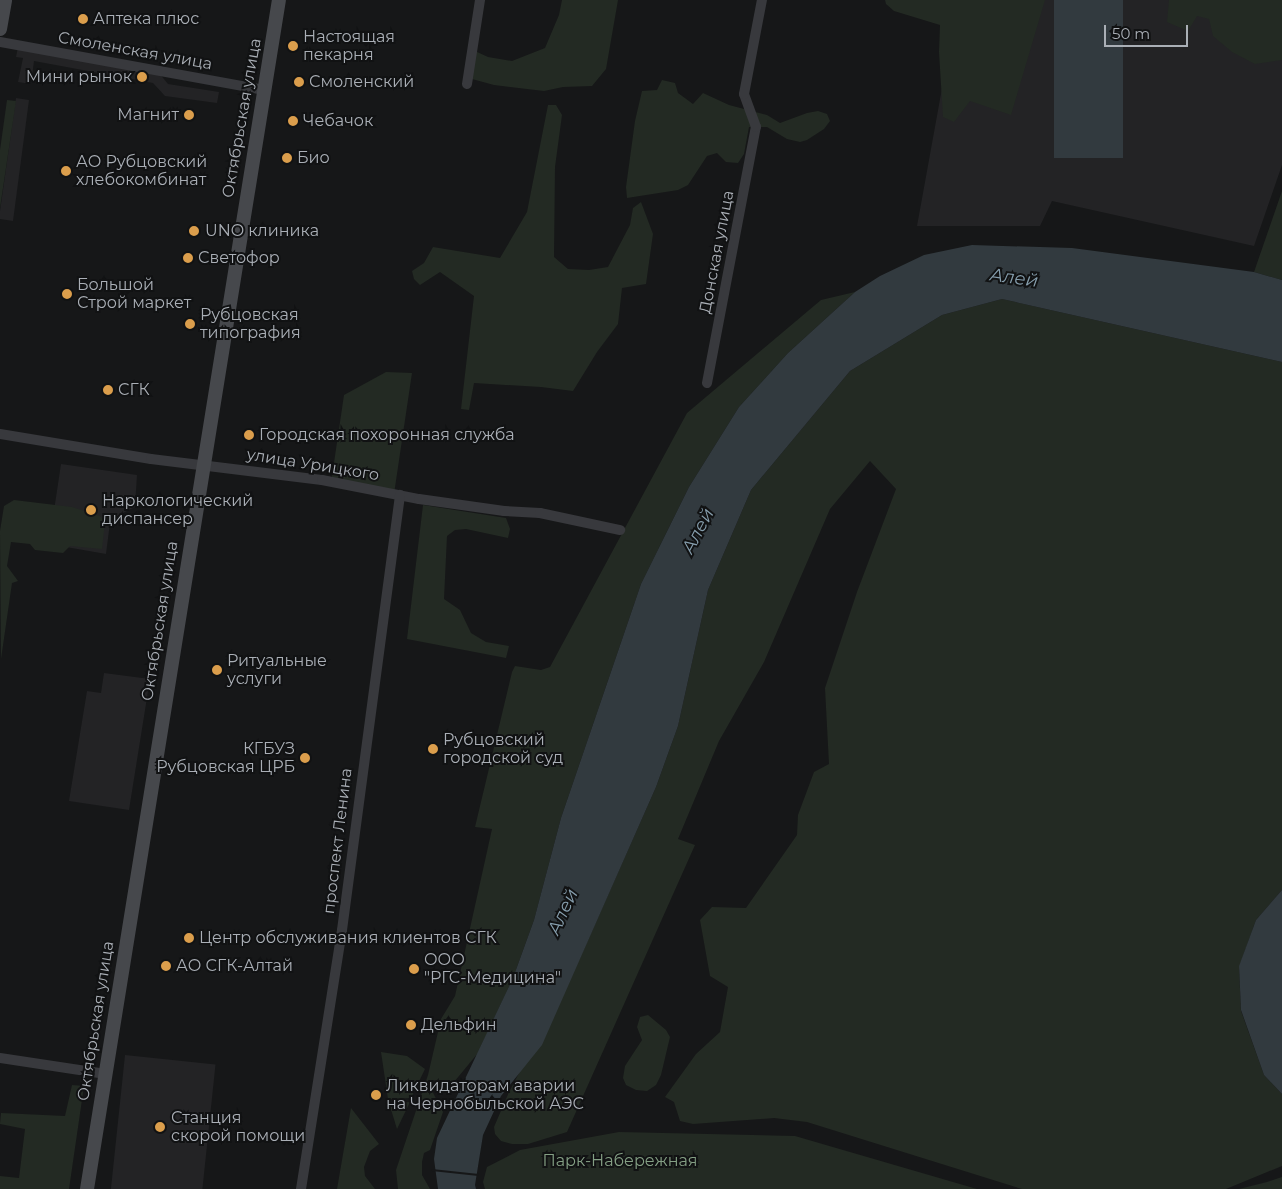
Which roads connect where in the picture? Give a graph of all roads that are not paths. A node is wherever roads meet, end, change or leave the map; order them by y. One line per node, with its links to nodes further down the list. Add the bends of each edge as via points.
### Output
1 (5, 0): 5 (main road)
2 (279, 0): 8 (main road, Октябрьская улица)
3 (480, 0): 7 (street)
4 (762, 0): 9 (street, Донская улица, via 744,94 756,127)
5 (0, 29)
6 (0, 42): 8 (street, Смоленская улица)
7 (467, 84)
8 (264, 90): 11 (main road, Октябрьская улица)
9 (707, 383)
10 (0, 434): 11 (street, улица Урицкого)
11 (202, 466): 12 (street, улица Урицкого, via 289,475); 15 (main road, Октябрьская улица)
12 (400, 495): 13 (street, улица Урицкого, via 504,511 540,513); 17 (street, проспект Ленина, via 342,930)
13 (620, 530)
14 (0, 1058): 15 (street)
15 (106, 1074): 16 (main road, Октябрьская улица)
16 (87, 1189)
17 (300, 1189)

